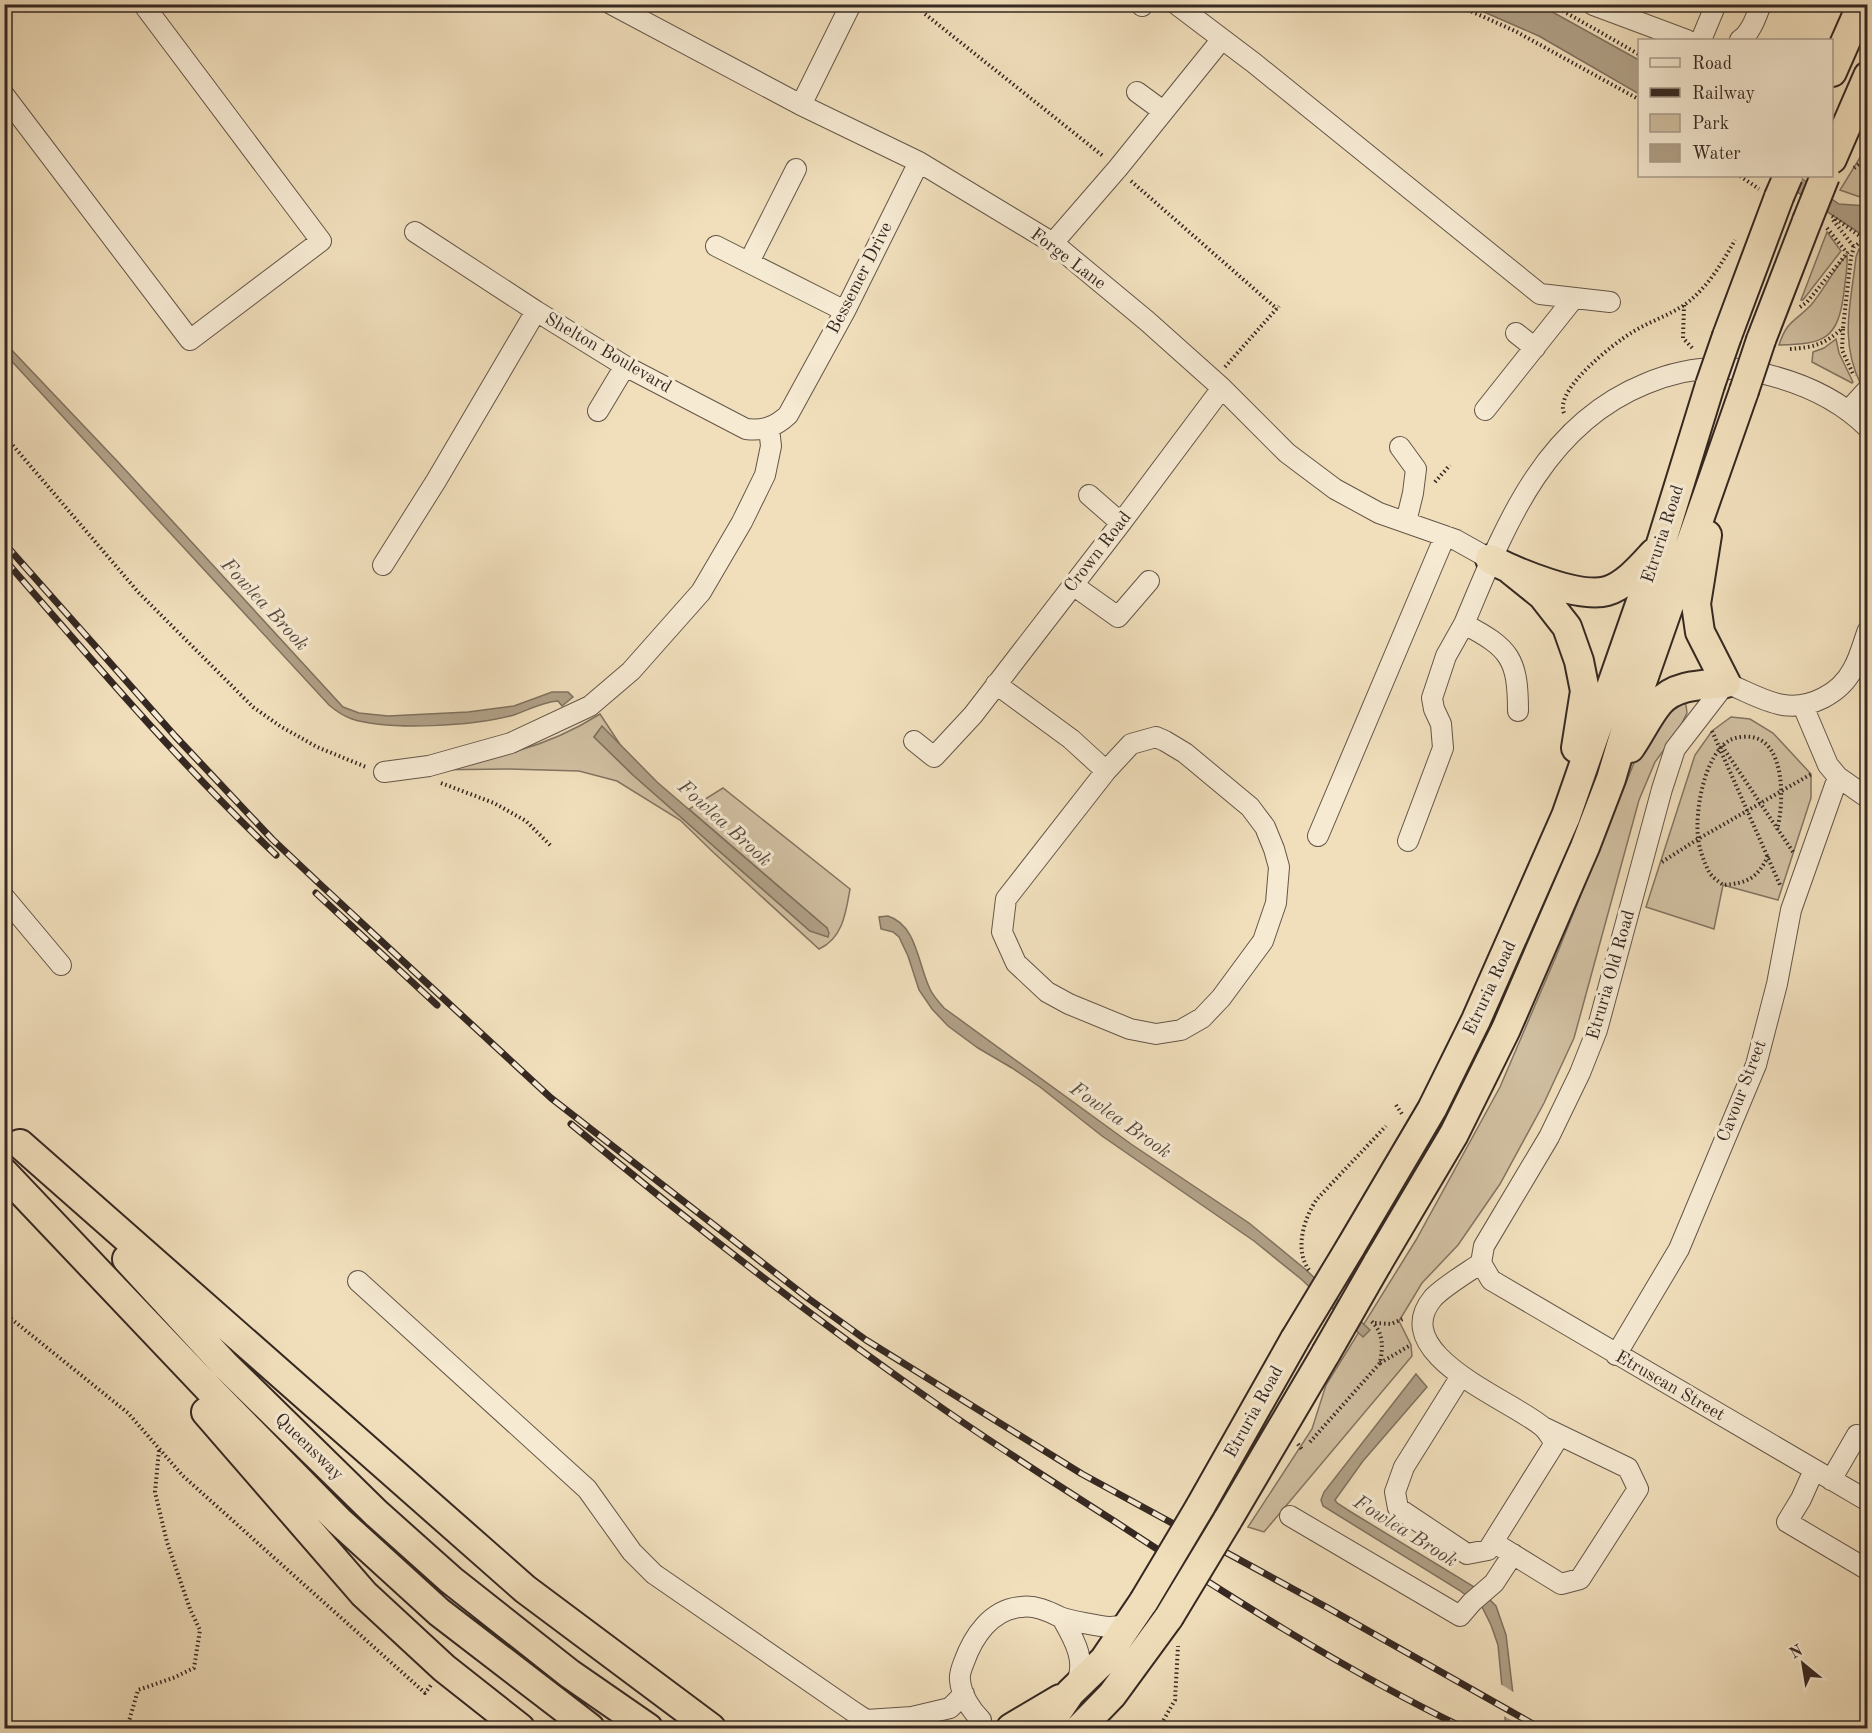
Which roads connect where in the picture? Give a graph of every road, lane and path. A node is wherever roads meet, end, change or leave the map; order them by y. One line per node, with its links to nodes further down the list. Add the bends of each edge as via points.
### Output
1 (143, 4): 19 (street, via 321,241 190,340)
2 (611, 4): 21 (street, Forge Lane)
3 (851, 4): 21 (street)
4 (1176, 4): 11 (street)
5 (1455, 4): 20 (path, via 1515,31)
6 (1551, 4): 15 (path)
7 (1716, 4): 13 (street)
8 (1761, 4): 14 (street)
9 (1862, 4): 16 (highway)
10 (1593, 5): 12 (street)
11 (1222, 39): 22 (street); 38 (street, via 1540,294)
12 (1684, 39)
13 (1701, 39)
14 (1742, 39)
15 (1638, 54)
16 (1833, 70)
17 (1868, 76): 23 (highway)
18 (1137, 92): 22 (street)
19 (4, 95)
20 (1638, 99)
21 (801, 105): 24 (street, Forge Lane)
22 (1163, 111): 33 (street)
23 (1833, 157)
24 (919, 162): 33 (street, Forge Lane); 44 (street, Bessemer Drive)
25 (796, 169): 37 (street)
26 (1741, 177): 28 (path, via 1761,192)
27 (1824, 177): 29 (highway, Etruria Road, bridge)
28 (1777, 187): 66 (highway, Etruria Road, bridge)
29 (1814, 222): 36 (path); 61 (highway, Etruria Road, bridge, via 1761,340)
30 (415, 232): 43 (street, Shelton Boulevard)
31 (1739, 233): 40 (path, via 1703,289)
32 (1865, 241): 35 (path); 35 (path, via 1830,214)
33 (1053, 243): 51 (street, Forge Lane)
34 (716, 246): 37 (street)
35 (1854, 247): 36 (path); 45 (path)
36 (1847, 253): 42 (path)
37 (749, 262): 44 (street)
38 (1574, 298): 39 (street); 47 (street)
39 (1610, 302)
40 (1684, 305): 49 (path, via 1683,338); 56 (path, via 1630,333 1567,391 1563,411)
41 (1279, 306): 51 (path, via 1225,368)
42 (1798, 308)
43 (536, 311): 50 (street, Shelton Boulevard); 68 (street)
44 (845, 311): 57 (street, Bessemer Drive, via 788,415)
45 (1843, 328): 48 (path, via 1815,347); 52 (path, via 1842,350)
46 (1515, 333): 47 (street)
47 (1535, 348): 53 (street)
48 (1790, 349)
49 (1694, 351)
50 (625, 366): 54 (street); 57 (street, Shelton Boulevard, via 746,429)
51 (1222, 388): 63 (street, Forge Lane, via 1287,453 1335,489 1379,513); 64 (street, Crown Road)
52 (1865, 392): 55 (street)
53 (1485, 410)
54 (598, 411)
55 (1848, 411): 56 (street, via 1818,391 1779,377 1737,368 1702,368 1660,378 1620,394); 58 (street)
56 (1577, 426): 67 (street, via 1524,493)
57 (769, 428): 80 (street, via 771,446 765,475 742,522 701,592 631,671 590,706 511,743 429,766)
58 (1868, 428)
59 (4, 435): 80 (path, via 139,593 253,707 317,747 350,761)
60 (1400, 447): 63 (street, via 1416,469)
61 (1716, 474): 73 (highway, via 1696,604 1700,632); 83 (highway, Etruria Road)
62 (1089, 495): 64 (street)
63 (1406, 522): 65 (street, Forge Lane)
64 (1121, 523): 70 (street, Crown Road)
65 (1445, 536): 67 (street, Forge Lane); 90 (street)
66 (1660, 547): 67 (highway, via 1630,577 1606,591 1578,591); 88 (highway, Etruria Road)
67 (1501, 564): 71 (street); 88 (highway, via 1542,595 1567,627 1579,661 1585,691)
68 (384, 565)
69 (1149, 581): 70 (street, via 1118,617)
70 (1073, 585): 74 (street, Crown Road)
71 (1464, 624): 76 (street, via 1498,643 1513,664); 92 (street, via 1446,656 1432,698 1441,724 1443,748)
72 (1868, 630): 75 (street, via 1852,672 1834,692)
73 (1726, 683): 75 (street, via 1781,705); 77 (street, Etruria Old Road); 83 (highway, via 1690,686 1660,701)
74 (996, 684): 78 (street, Crown Road, via 934,757); 81 (street, via 1071,739)
75 (1803, 705): 82 (street)
76 (1518, 711)
77 (1704, 711): 79 (path); 96 (street, Etruria Old Road, via 1676,749)
78 (914, 741)
79 (1721, 748): 84 (path, via 1746,736 1764,741 1778,765); 86 (path); 87 (path); 91 (path, via 1706,773 1697,819)
80 (392, 771): 93 (path, via 494,803 526,821)
81 (1106, 771): 81 (street, via 1006,899 1002,932 1016,963 1047,992 1130,1029 1156,1034 1181,1030 1202,1018 1221,998 1263,942 1276,903 1279,867 1274,849 1265,827 1250,807 1165,741 1156,737 1131,744)
82 (1833, 771): 84 (path); 85 (street); 95 (street, Cavour Street)
83 (1611, 779): 135 (highway, Etruria Road, bridge, via 1506,1029 1455,1134 1169,1617 1112,1695)
84 (1781, 790): 86 (path); 89 (path)
85 (1868, 798)
86 (1759, 803): 87 (path); 89 (path)
87 (1748, 810): 91 (path); 94 (path)
88 (1566, 816): 122 (highway, Etruria Road, bridge, via 1484,1005 1442,1089)
89 (1777, 830): 95 (path)
90 (1318, 837)
91 (1698, 839): 94 (path, via 1711,875 1723,885 1753,878); 96 (path)
92 (1408, 841)
93 (551, 846)
94 (1768, 856): 98 (path)
95 (1804, 869): 98 (street, Cavour Street)
96 (1638, 878): 102 (street, Etruria Old Road, via 1597,1030 1584,1063 1549,1137 1484,1246)
97 (4, 897): 99 (street)
98 (1791, 910): 108 (street, Cavour Street, via 1756,1065 1679,1249)
99 (61, 965)
100 (12, 1136): 131 (highway, Queensway, via 225,1365 376,1513 451,1580 533,1645); 132 (highway, via 525,1588)
101 (7, 1176): 124 (highway, via 138,1335 356,1585); 130 (highway, Queensway, via 339,1521 439,1612)
102 (1481, 1263): 104 (street, via 1433,1298); 108 (street, Etruscan Street, via 1491,1280)
103 (358, 1281): 126 (street, via 587,1489 632,1552 654,1574 866,1720 912,1718 950,1707)
104 (1427, 1309): 106 (path, via 1391,1324); 107 (street, via 1423,1317)
105 (4, 1313): 113 (path, via 128,1413)
106 (1374, 1323)
107 (1426, 1339): 109 (path); 110 (street, via 1435,1353)
108 (1616, 1355): 114 (street, Etruscan Street)
109 (1380, 1363)
110 (1461, 1376): 111 (street); 118 (street, via 1404,1467 1395,1492 1398,1508 1467,1554 1488,1550)
111 (1545, 1428): 118 (street, via 1554,1443); 119 (street, via 1628,1467 1638,1489 1580,1579 1561,1584)
112 (1857, 1435): 115 (street)
113 (159, 1449): 124 (path, via 183,1476 424,1693); 128 (path, via 155,1492 167,1542 200,1630 194,1668 138,1690)
114 (1814, 1470): 115 (street, Etruscan Street); 120 (street, via 1787,1522)
115 (1832, 1480): 116 (street, Etruscan Street)
116 (1868, 1501)
117 (1290, 1516): 119 (street, via 1460,1616 1494,1582)
118 (1493, 1542): 119 (street)
119 (1513, 1554)
120 (1868, 1570)
121 (1062, 1618): 122 (street, via 1112,1628); 125 (street, via 1076,1643 1080,1661 1081,1677); 126 (street, via 1043,1609 1020,1606 985,1624 962,1666 959,1679)
122 (1128, 1624): 125 (highway, Etruria Road, via 1104,1660)
123 (1176, 1661): 136 (path, via 1175,1700)
124 (444, 1668): 129 (highway)
125 (1070, 1693): 133 (highway); 134 (highway, Etruria Road)
126 (964, 1694): 127 (street)
127 (981, 1720)
128 (127, 1728)
129 (520, 1728)
130 (590, 1728)
131 (648, 1728)
132 (711, 1728)
133 (1011, 1728)
134 (1046, 1728)
135 (1080, 1728)
136 (1159, 1728)

